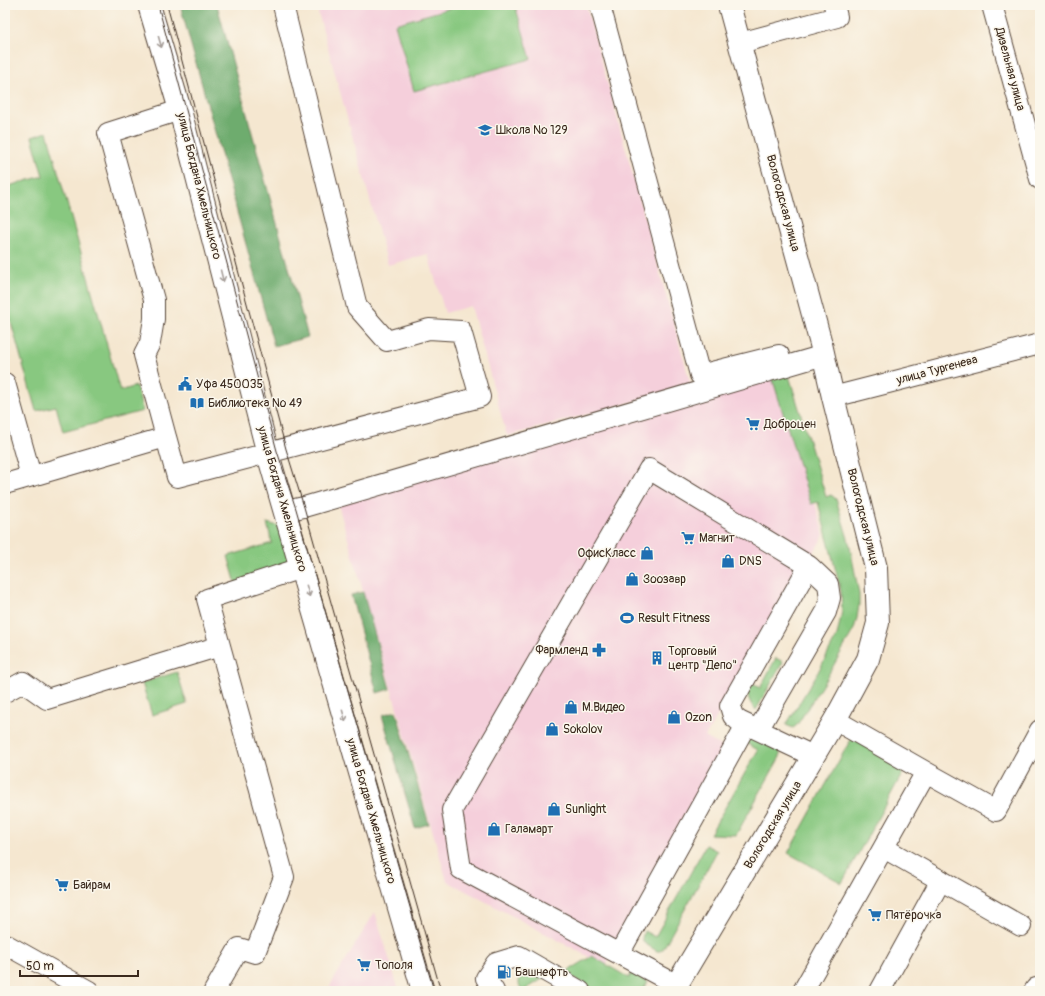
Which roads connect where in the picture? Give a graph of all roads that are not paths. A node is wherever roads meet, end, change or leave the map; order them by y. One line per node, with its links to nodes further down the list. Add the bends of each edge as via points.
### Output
1 (149, 5): 8 (main road, улица Богдана Хмельницкого, one-way to 8)
2 (283, 5): 15 (street, via 357,306 387,341 429,329 461,331 480,397)
3 (600, 5): 11 (street, via 700,375)
4 (729, 5): 7 (main road, Вологодская улица)
5 (834, 5): 7 (street, via 837,17)
6 (992, 5): 9 (street, Дизельная улица)
7 (740, 43): 11 (main road, Вологодская улица)
8 (180, 110): 14 (street, via 108,133 154,300 150,343 144,355); 15 (main road, улица Богдана Хмельницкого, one-way to 15)
9 (1040, 179)
10 (1040, 344): 13 (street, улица Тургенева)
11 (823, 349): 13 (main road, Вологодская улица); 18 (street)
12 (5, 382): 16 (street)
13 (833, 397): 23 (main road, Вологодская улица, via 876,568 878,623 868,659)
14 (166, 437): 15 (street, via 177,477); 16 (street)
15 (268, 454): 18 (main road, улица Богдана Хмельницкого)
16 (31, 476): 17 (street)
17 (5, 484)
18 (285, 511): 20 (main road, улица Богдана Хмельницкого)
19 (809, 566): 24 (street, via 828,584 830,598 826,612); 24 (street, via 730,706 733,716 739,722); 32 (street, via 649,469 452,810 461,869)
20 (301, 568): 21 (street, via 206,598); 36 (main road, улица Богдана Хмельницкого, one-way to 36)
21 (220, 646): 22 (street, via 47,699 23,682); 35 (street, via 284,877 255,953 239,948)
22 (5, 692)
23 (834, 720): 26 (main road, Вологодская улица); 27 (street)
24 (752, 728): 26 (street); 32 (street)
25 (1040, 730): 27 (street, via 996,810)
26 (813, 756): 33 (main road, Вологодская улица)
27 (926, 772): 28 (street)
28 (884, 848): 29 (street); 39 (street)
29 (941, 880): 30 (street); 40 (street)
30 (1021, 926)
31 (5, 944): 34 (street)
32 (619, 954): 33 (street)
33 (675, 988)
34 (89, 991)
35 (214, 991)
36 (423, 991)
37 (494, 991): 38 (street, via 486,978 496,963 519,956)
38 (580, 991)
39 (803, 991)
40 (880, 991)

